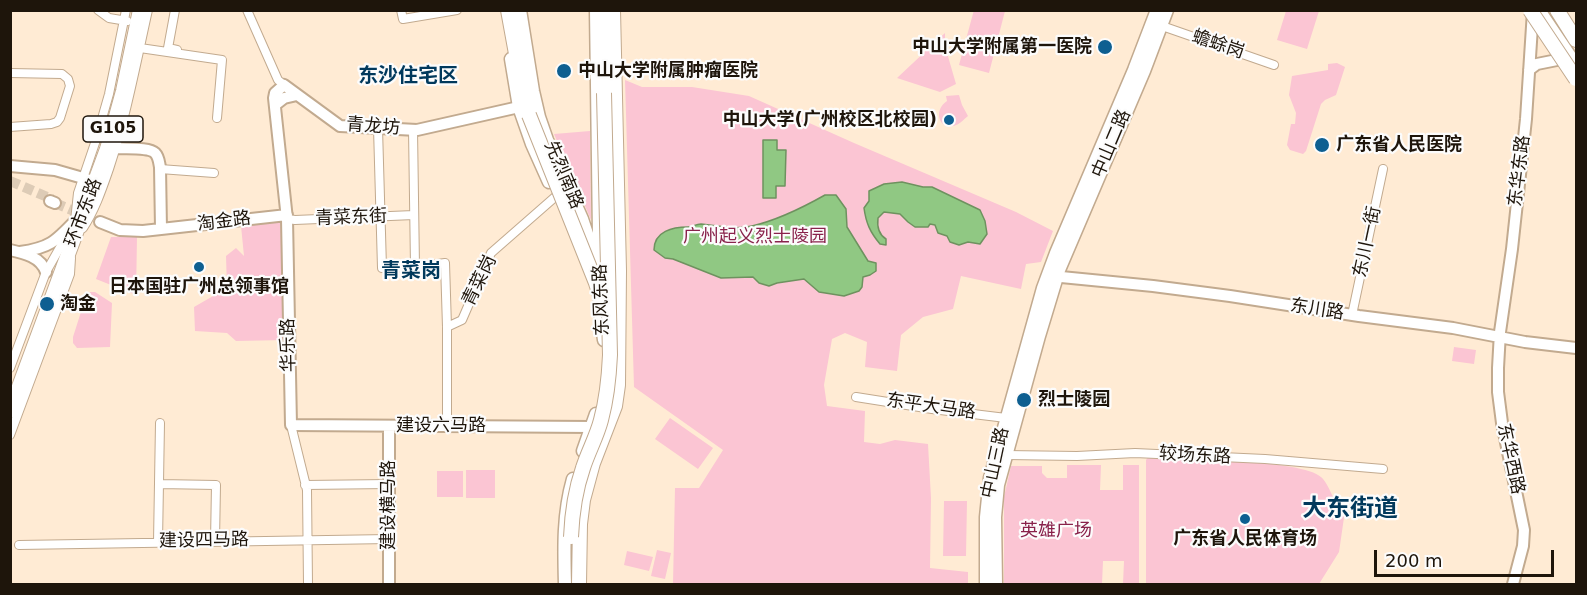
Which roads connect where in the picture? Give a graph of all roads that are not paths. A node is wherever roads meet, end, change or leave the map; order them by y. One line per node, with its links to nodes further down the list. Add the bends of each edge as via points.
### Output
1 (98, 10): 20 (street, via 109,18)
2 (148, 10): 26 (street)
3 (175, 10): 28 (street, via 168,48)
4 (247, 10): 35 (street, 青龙坊, via 278,81)
5 (401, 10): 6 (street, via 403,20)
6 (457, 10)
7 (506, 10): 39 (highway)
8 (520, 10): 51 (main road, 先烈南路, via 539,117)
9 (596, 10): 64 (main road, 东风东路)
10 (603, 10): 69 (highway, bridge)
11 (613, 10): 62 (highway, 东风东路)
12 (1157, 10): 24 (main road, 中山二路)
13 (1167, 10): 21 (main road, 中山二路)
14 (1524, 10): 19 (street)
15 (1539, 10): 31 (main road)
16 (1550, 10): 25 (street); 27 (main road)
17 (1557, 10): 23 (highway)
18 (1562, 10): 22 (street)
19 (1532, 13): 29 (highway, bridge); 32 (street, 东华东路); 34 (street)
20 (131, 15): 49 (highway, 环市东路 / G105, via 110,121); 59 (highway, 环市东路 / G105, via 116,122)
21 (1162, 26): 24 (main road, 中山二路); 30 (street, 蟾蜍岗)
22 (1576, 33)
23 (1576, 40)
24 (1149, 47): 65 (main road, 中山二路, via 1078,224)
25 (1576, 47)
26 (140, 48): 28 (street); 44 (street)
27 (1576, 53)
28 (195, 56): 40 (street, via 222,60)
29 (1560, 59): 32 (street); 34 (highway, bridge); 36 (street)
30 (1274, 65)
31 (1576, 65)
32 (1529, 70): 70 (street, 东华东路)
33 (10, 73): 41 (street, via 62,74 70,86 57,122)
34 (1576, 76)
35 (284, 85): 37 (street, 青龙坊); 38 (street, via 275,93)
36 (1576, 89)
37 (297, 95): 38 (street); 42 (street, 青龙坊, via 339,126)
38 (275, 105): 54 (street, 华乐路)
39 (524, 111): 43 (street, 青龙坊); 50 (main road, 先烈南路, via 532,144); 69 (highway, bridge)
40 (217, 118)
41 (10, 127)
42 (378, 128): 43 (street, 青龙坊); 53 (street)
43 (413, 129): 52 (street)
44 (116, 148): 46 (street, via 155,152); 59 (street, via 95,207)
45 (10, 165): 49 (street)
46 (160, 169): 48 (street); 58 (street)
47 (1383, 169): 67 (street, 东川一街)
48 (214, 173)
49 (86, 179): 56 (highway, 环市东路 / G105)
50 (555, 196): 55 (main road, 先烈南路); 68 (street, 青菜岗, via 491,253 462,320)
51 (579, 212): 55 (main road, via 576,219); 64 (main road, 先烈南路)
52 (414, 215): 53 (street, 青菜东街); 61 (street)
53 (381, 216): 54 (street, 青菜东街, via 295,220); 61 (street, via 382,268)
54 (287, 217): 58 (street, 淘金路); 81 (street, 华乐路)
55 (565, 219): 66 (main road, 先烈南路)
56 (75, 221): 60 (street, via 49,245); 63 (street); 73 (highway, 环市东路 / G105)
57 (100, 221): 58 (street, 淘金路, via 124,229)
58 (161, 229)
59 (72, 243): 73 (highway, 环市东路 / G105); 73 (street, via 70,274 45,354)
60 (15, 251): 63 (street, via 41,262)
61 (415, 267): 68 (street, via 445,263)
62 (618, 271): 69 (highway, 东风东路); 100 (highway, 东风东路, via 623,393 592,491 586,531)
63 (46, 272): 73 (street)
64 (601, 274): 66 (main road, 东风东路); 69 (main road, 先烈南路, via 616,321)
65 (1052, 276): 67 (street, 东川路, via 1219,294); 78 (main road, 中山三路); 85 (main road, 中山三路)
66 (600, 311): 83 (main road, 东风东路, via 604,373)
67 (1352, 315): 70 (street, 东川路)
68 (447, 327): 79 (street)
69 (614, 332): 77 (highway, 东风东路, via 618,393); 98 (highway, bridge, via 601,421 583,466 572,514)
70 (1500, 334): 71 (street, 东川路); 72 (street, 东川路, via 1525,342); 103 (street, 东华西路, via 1498,381 1502,423 1524,531)
71 (1576, 342)
72 (1576, 348)
73 (18, 374): 74 (highway, 环市东路 / G105); 76 (highway, 环市东路 / G105); 84 (street)
74 (10, 390)
75 (856, 397): 78 (street, 东平大马路)
76 (10, 411)
77 (613, 414): 83 (street); 99 (highway, 东风东路, via 583,500)
78 (1006, 418): 101 (main road, 中山三路, via 987,496)
79 (447, 419)
80 (160, 423): 87 (street)
81 (291, 425): 82 (street, 建设六马路); 89 (street, 华乐路)
82 (389, 426): 83 (street, 建设六马路); 88 (street, 建设横马路)
83 (592, 427): 97 (main road, 东风东路, via 567,505)
84 (10, 435)
85 (1006, 455): 86 (street, 较场东路, via 1135,453); 102 (main road, 中山三路, via 996,501)
86 (1383, 469)
87 (159, 484): 92 (street, via 216,485); 93 (street)
88 (389, 484): 89 (street); 91 (street, 建设横马路)
89 (305, 485): 90 (street, 华乐路)
90 (307, 539): 91 (street, 建设四马路); 92 (street, 建设四马路); 95 (street, 华乐路)
91 (389, 539): 96 (street, 建设横马路)
92 (215, 541): 93 (street, 建设四马路)
93 (158, 542): 94 (street, 建设四马路)
94 (19, 545)
95 (308, 585)
96 (389, 585)
97 (565, 585)
98 (572, 585)
99 (579, 585)
100 (586, 585)
101 (986, 585)
102 (996, 585)
103 (1513, 585)

